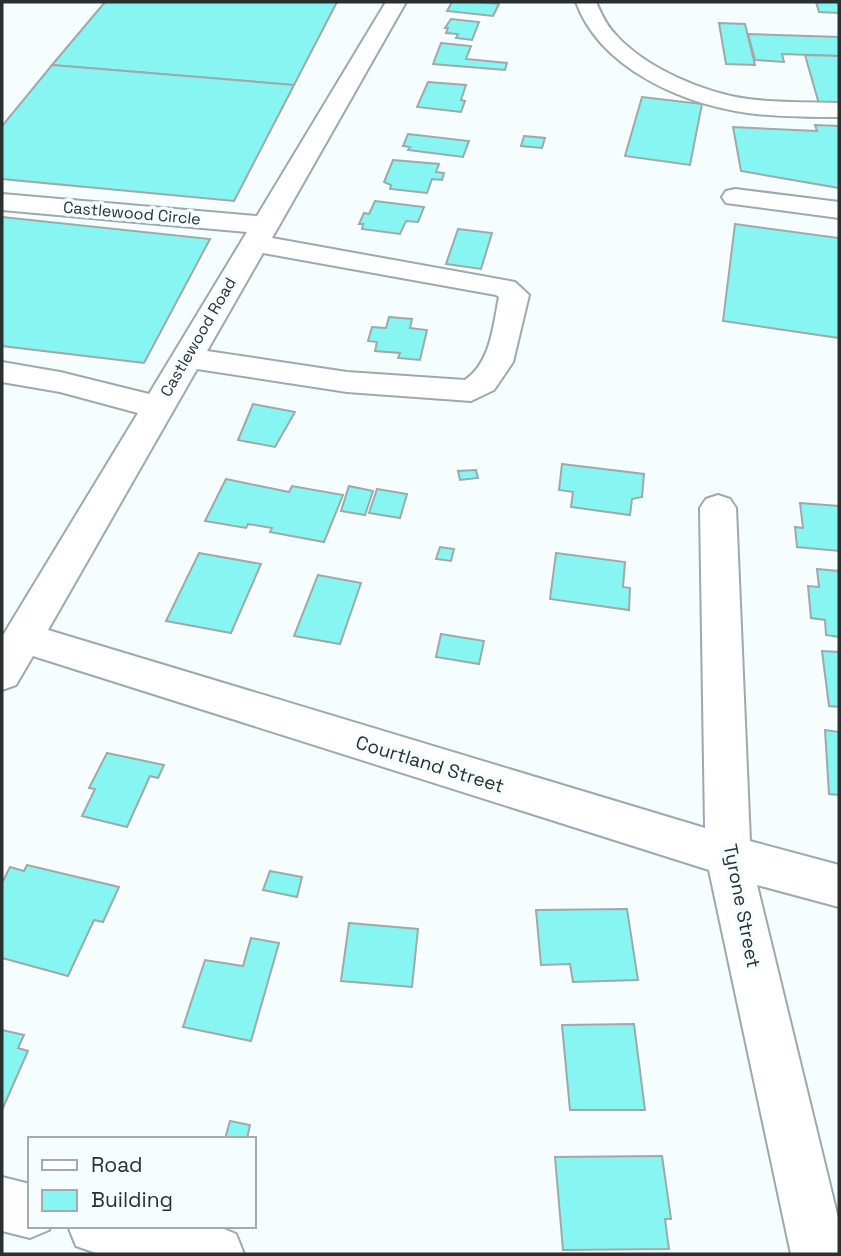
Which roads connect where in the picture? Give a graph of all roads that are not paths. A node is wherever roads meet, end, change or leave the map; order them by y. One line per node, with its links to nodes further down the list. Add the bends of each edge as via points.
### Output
1 (396, 2): 7 (street, Castlewood Road)
2 (586, 2): 3 (street, via 610,41 692,90 748,106)
3 (839, 110)
4 (735, 197): 6 (street)
5 (2, 202): 7 (street, Castlewood Circle)
6 (839, 210)
7 (258, 234): 8 (street, Castlewood Road); 8 (street, Castlewood Circle, via 505,288 514,295 500,361 487,382 471,391 347,382)
8 (185, 356): 10 (street, Castlewood Road)
9 (2, 372): 10 (street)
10 (158, 407): 12 (street, Castlewood Road)
11 (718, 508): 14 (street, Tyrone Street)
12 (21, 637): 13 (street, Castlewood Road); 14 (street, Courtland Street)
13 (2, 674)
14 (729, 856): 15 (street, Courtland Street); 20 (street, Tyrone Street)
15 (839, 886)
16 (2, 1204): 17 (street)
17 (28, 1210)
18 (105, 1228): 19 (street)
19 (216, 1254)
20 (820, 1254)

